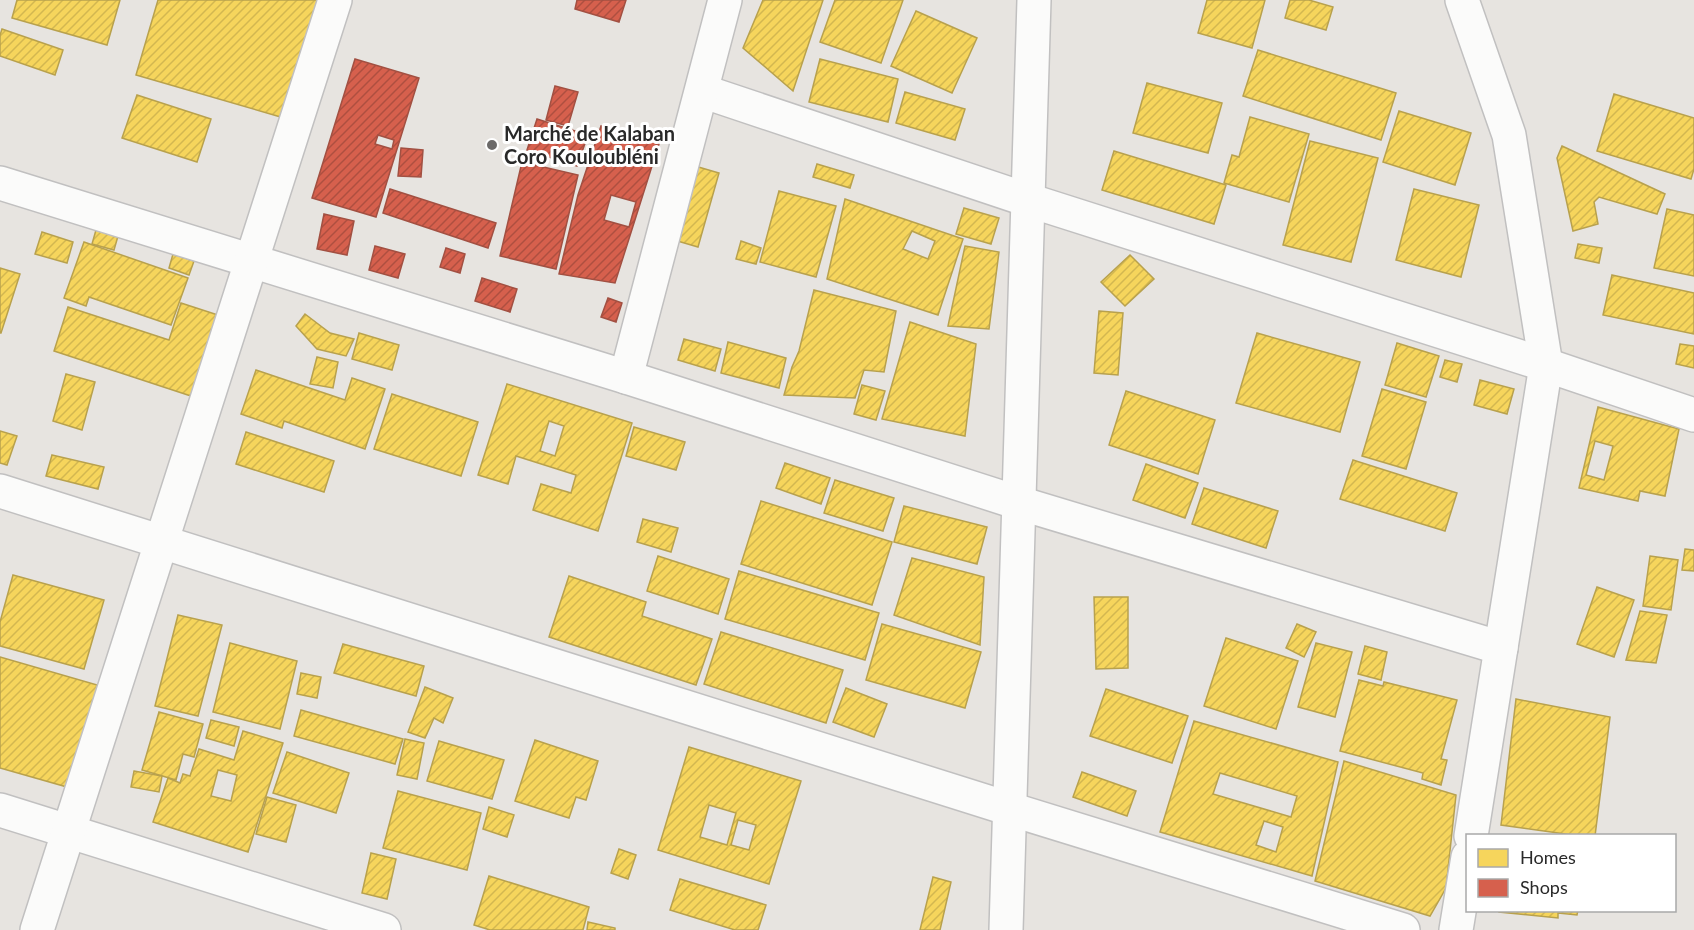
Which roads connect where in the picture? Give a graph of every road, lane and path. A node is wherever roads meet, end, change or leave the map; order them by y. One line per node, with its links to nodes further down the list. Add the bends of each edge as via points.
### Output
1 (335, 0): 8 (street)
2 (725, 0): 5 (street)
3 (1034, 0): 7 (street)
4 (1462, 0): 9 (street, via 1509,135)
5 (702, 91): 7 (street); 10 (street)
6 (0, 183): 8 (street)
7 (1028, 200): 9 (street); 13 (street)
8 (251, 261): 10 (street); 14 (street)
9 (1546, 365): 11 (street); 15 (street)
10 (626, 377): 13 (street)
11 (1694, 415)
12 (0, 491): 14 (street)
13 (1019, 503): 15 (street); 16 (street)
14 (162, 542): 16 (street); 18 (street)
15 (1501, 648): 19 (street)
16 (1010, 809): 23 (street); 24 (street)
17 (0, 810): 18 (street)
18 (69, 831): 21 (street); 22 (street)
19 (1471, 834)
20 (1466, 864): 25 (street)
21 (37, 930)
22 (384, 930)
23 (1006, 930)
24 (1403, 930)
25 (1456, 930)

